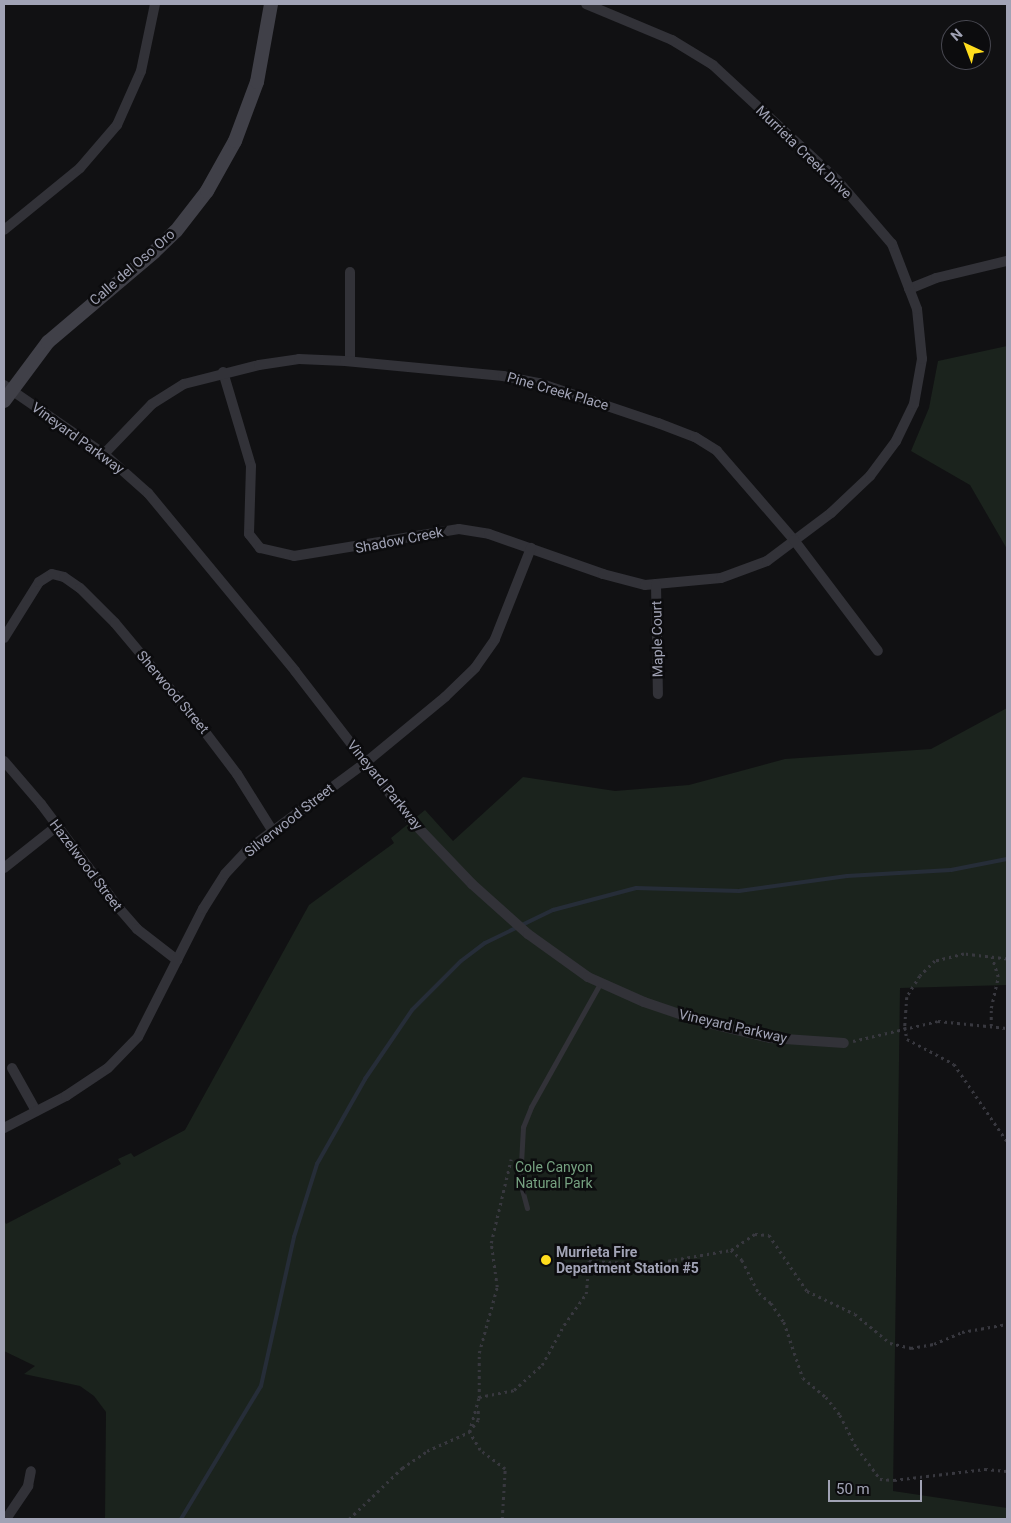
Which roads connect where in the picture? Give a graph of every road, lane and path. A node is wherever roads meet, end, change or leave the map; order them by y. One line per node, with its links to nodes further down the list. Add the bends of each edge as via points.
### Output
1 (155, 4): 4 (street, via 142,71 116,125 80,168)
2 (270, 4): 10 (main road, Calle del Oso Oro, via 257,82 235,141 206,191 176,231 48,342)
3 (586, 4): 7 (street, Murrieta Creek Drive, via 672,40 713,65 837,180 892,244)
4 (4, 230)
5 (1007, 261): 7 (street, via 945,276)
6 (350, 272): 8 (street)
7 (909, 289): 12 (street, Murrieta Creek Drive, via 917,309 922,359 914,404 896,441 870,476 831,513)
8 (350, 361): 9 (street, Pine Creek Place, via 299,359); 12 (street, Pine Creek Place, via 503,376 607,404 695,437 717,452)
9 (223, 372): 11 (street, Pine Creek Place, via 184,384 152,404); 13 (street, Shadow Creek, via 251,466 249,534 260,548 294,556 459,529 489,534)
10 (6, 392): 11 (street, Vineyard Parkway)
11 (104, 454): 19 (street, Vineyard Parkway, via 148,493 295,671)
12 (794, 540): 14 (street, Shadow Creek, via 768,561 721,578); 16 (street, Pine Creek Place)
13 (531, 548): 14 (street, Shadow Creek, via 603,574 645,585); 19 (street, Silverwood Street, via 495,638 475,668)
14 (656, 584): 17 (street, Maple Court)
15 (4, 638): 21 (street, Sherwood Street, via 39,582 52,574 64,577 80,588 133,644 215,743)
16 (878, 651)
17 (658, 694)
18 (4, 761): 20 (street, Hazelwood Street)
19 (365, 763): 21 (street, Silverwood Street); 26 (street, Vineyard Parkway, via 408,816 472,884 552,953)
20 (57, 826): 22 (street); 25 (street, Hazelwood Street, via 137,929)
21 (272, 830): 25 (street, Silverwood Street, via 225,874)
22 (4, 868)
23 (992, 957): 24 (path); 27 (path, via 998,977 991,1008); 28 (path, via 964,954 935,961 920,976 907,997)
24 (1007, 959)
25 (177, 960): 32 (street, Silverwood Street, via 138,1037 127,1050 96,1076)
26 (601, 982): 30 (street, Vineyard Parkway, via 644,1002 703,1022 770,1038); 36 (lane, via 523,1127 520,1181)
27 (991, 1026): 28 (path, via 938,1021); 29 (path)
28 (905, 1027): 30 (path); 34 (path, via 907,1039 954,1064)
29 (1007, 1028)
30 (844, 1043)
31 (12, 1068): 32 (street)
32 (36, 1111): 33 (street, Silverwood Street)
33 (4, 1128)
34 (1007, 1141)
35 (512, 1154): 39 (path, via 491,1243 497,1287 479,1353)
36 (527, 1208)
37 (731, 1250): 38 (path, via 754,1234 769,1235 807,1291 854,1314 890,1343 911,1348 934,1344 962,1332); 39 (path, via 649,1264 589,1260 586,1294 564,1325 542,1366 514,1390); 42 (path, via 742,1260 760,1293 784,1322 802,1378 826,1397 880,1478 894,1480 985,1469)
38 (1007, 1324)
39 (479, 1397): 40 (path, via 478,1420)
40 (469, 1432): 44 (path, via 427,1451 402,1468); 45 (path, via 480,1450 505,1469)
41 (31, 1471): 43 (street, via 28,1486)
42 (1007, 1471)
43 (6, 1519)
44 (349, 1519)
45 (502, 1519)

